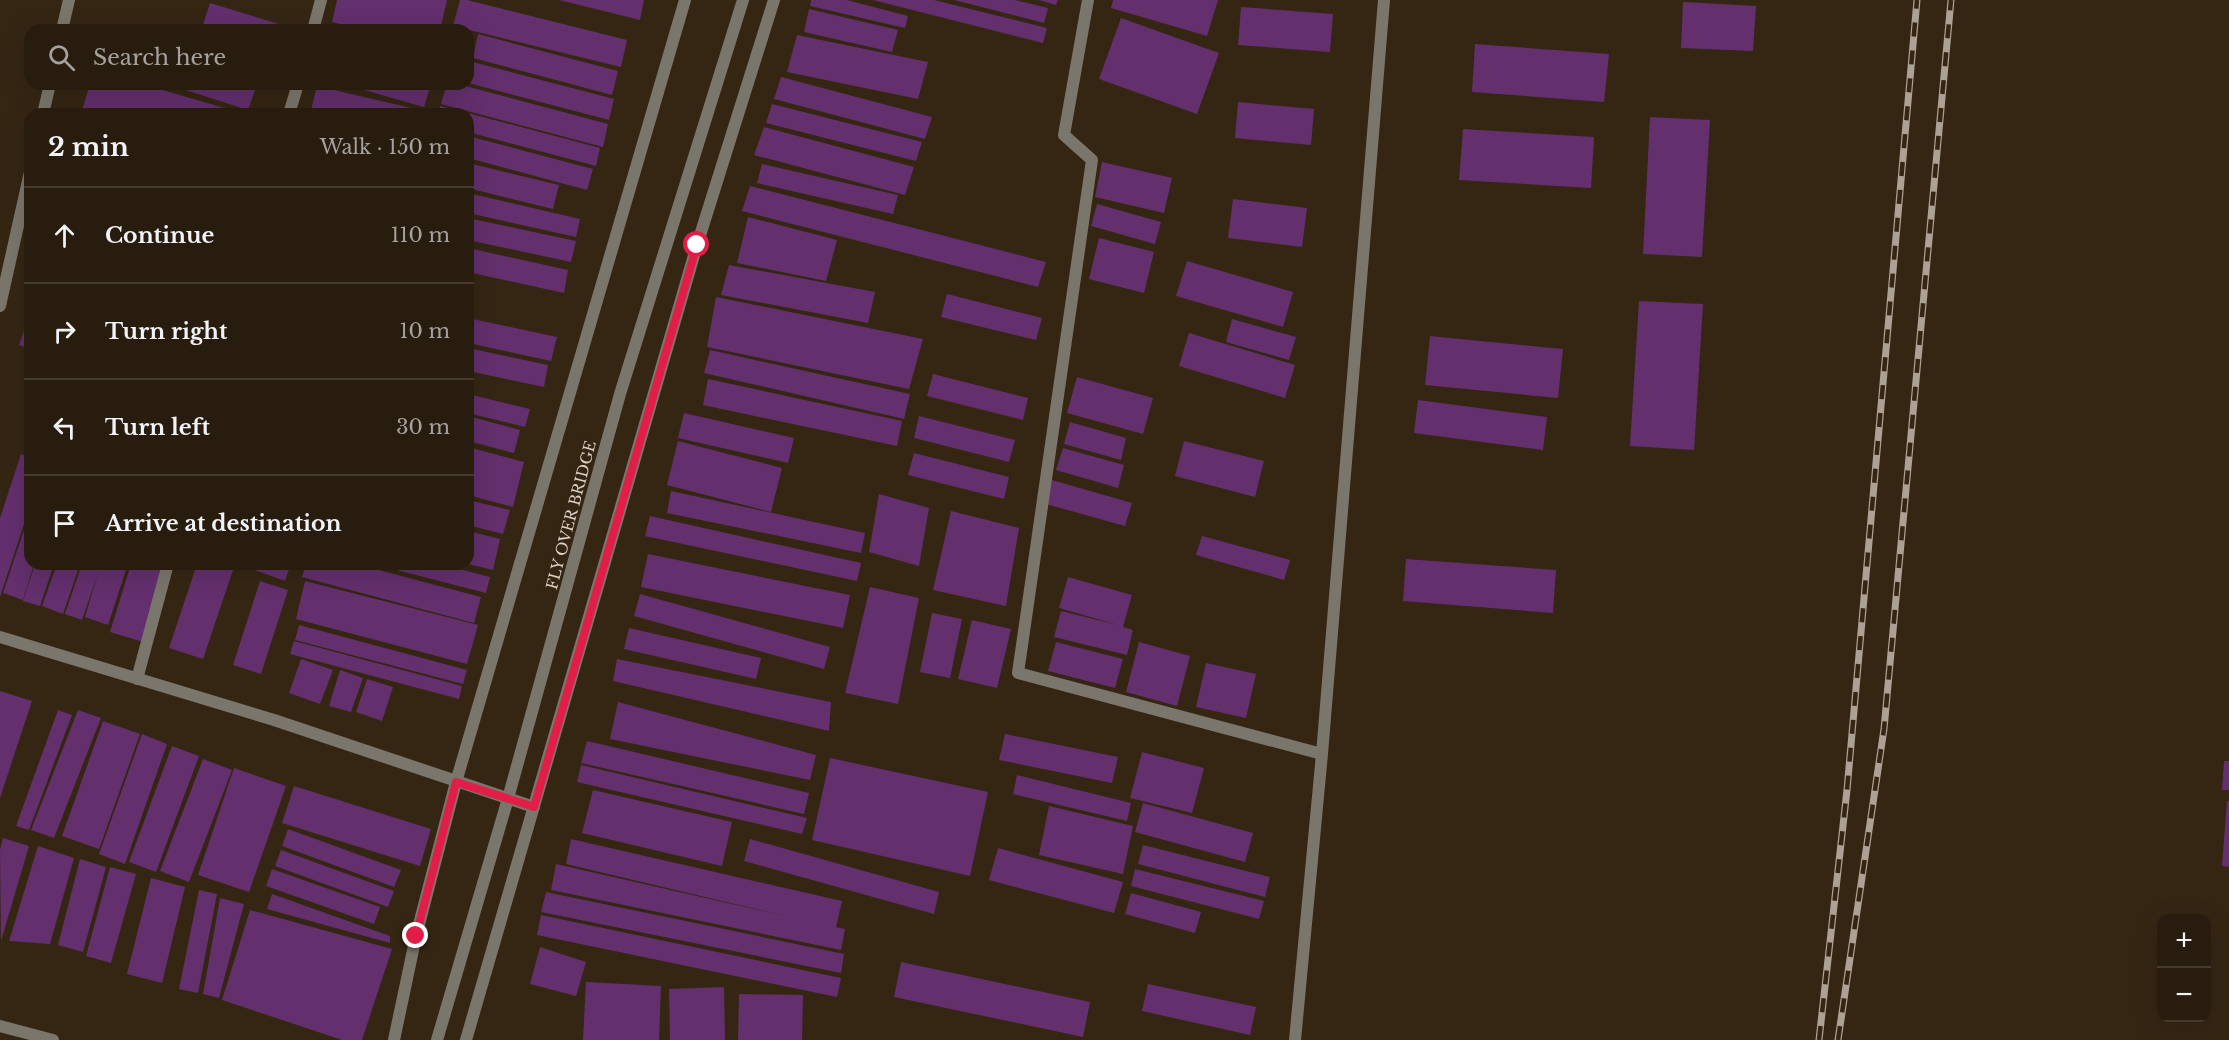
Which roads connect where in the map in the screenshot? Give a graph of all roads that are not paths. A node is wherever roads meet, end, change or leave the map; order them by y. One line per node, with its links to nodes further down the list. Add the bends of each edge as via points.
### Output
1 (69, 0): 8 (street)
2 (321, 0): 9 (street)
3 (685, 0): 20 (street)
4 (742, 0): 25 (street, FLY OVER BRIDGE, bridge, via 620,394 507,802)
5 (774, 0): 21 (street, via 697,245)
6 (1088, 0): 19 (street, via 1064,135 1092,160 1018,673)
7 (1384, 0): 19 (street)
8 (63, 24)
9 (315, 24)
10 (49, 90): 12 (street)
11 (296, 90): 13 (street)
12 (44, 108)
13 (292, 108)
14 (24, 199): 15 (street)
15 (0, 306)
16 (166, 570): 18 (street)
17 (0, 637): 18 (street)
18 (138, 679): 20 (street)
19 (1322, 754): 27 (street)
20 (456, 782): 21 (street); 24 (street)
21 (534, 807): 26 (street)
22 (0, 1026): 23 (street)
23 (53, 1040)
24 (394, 1040)
25 (436, 1040)
26 (466, 1040)
27 (1295, 1040)

